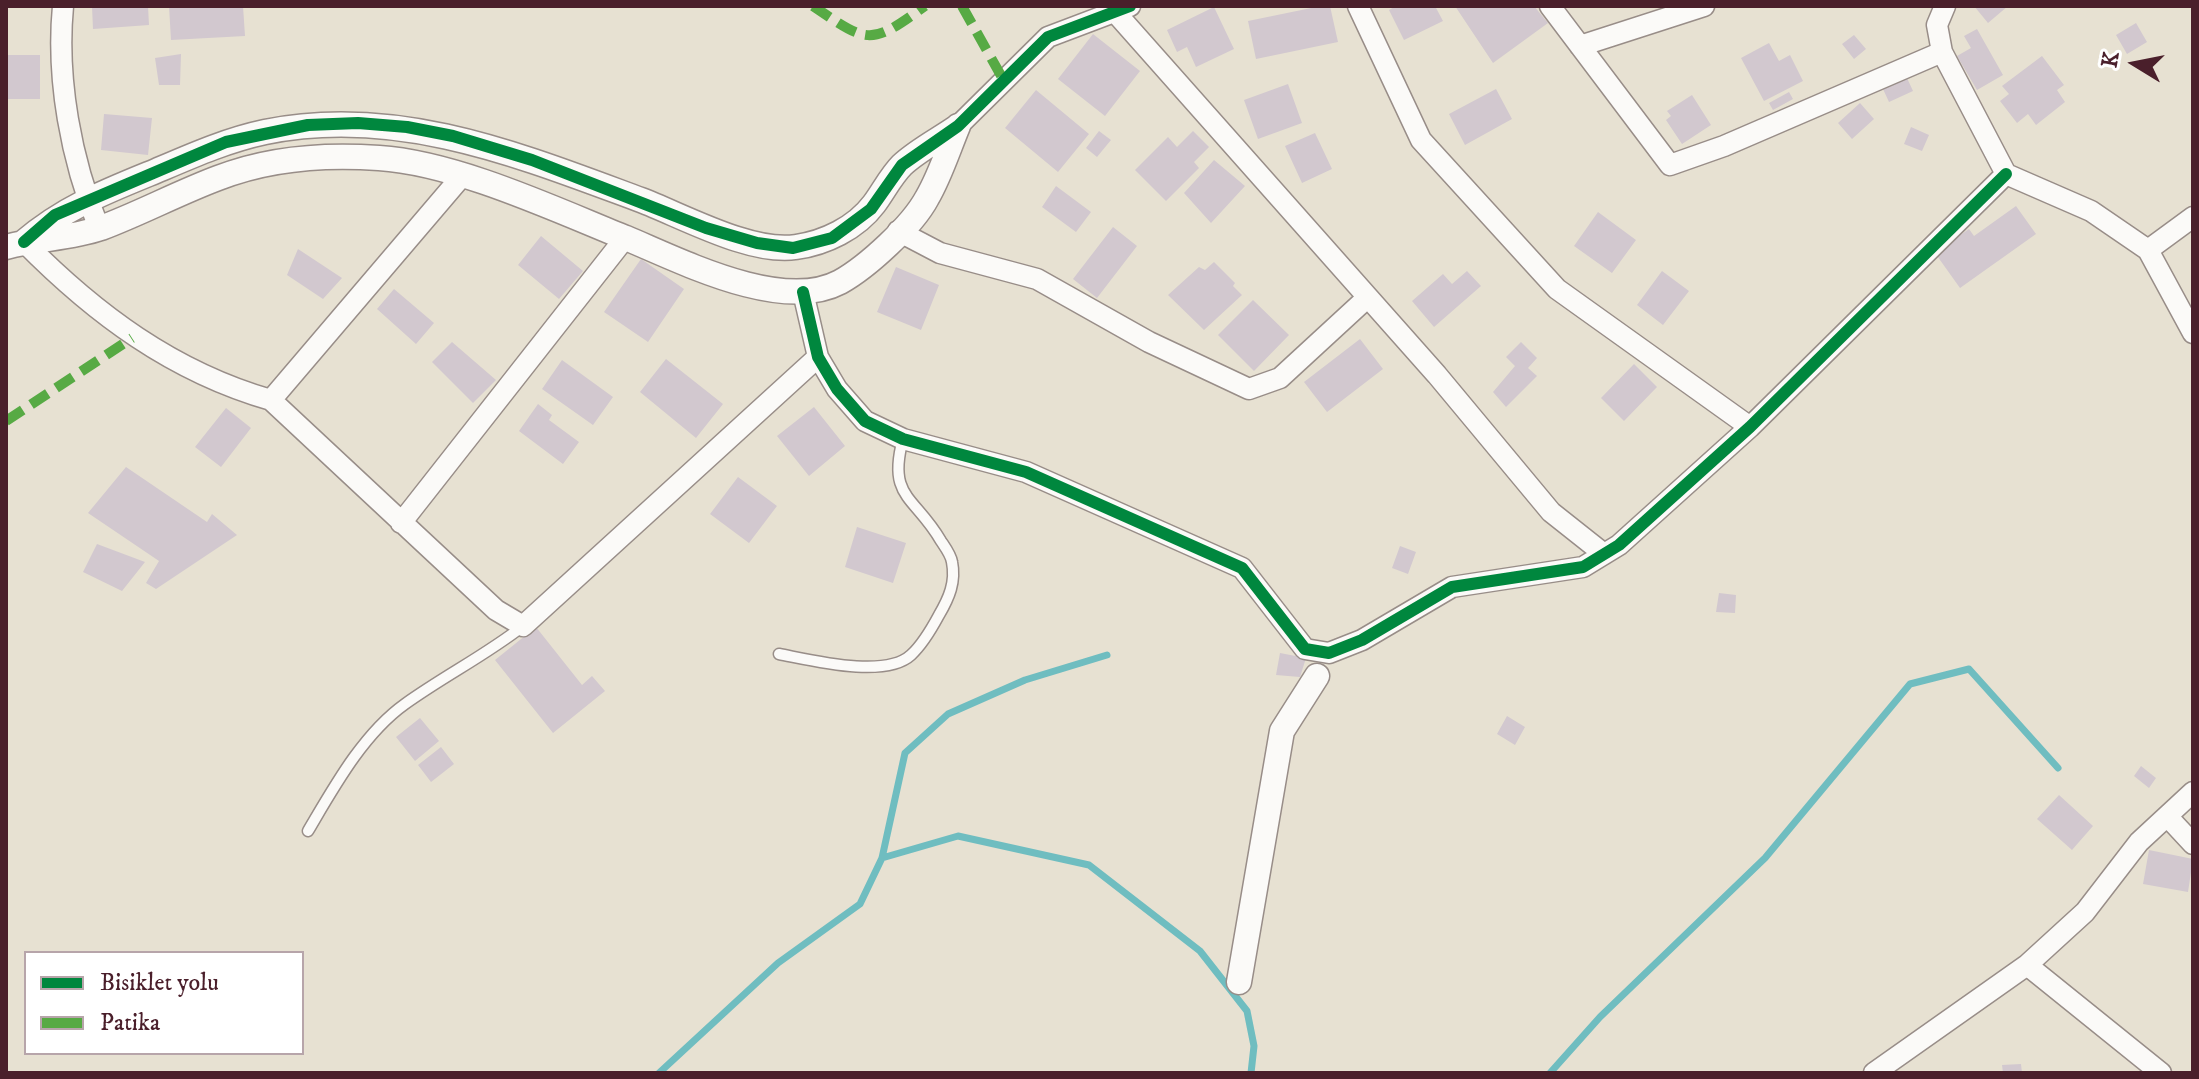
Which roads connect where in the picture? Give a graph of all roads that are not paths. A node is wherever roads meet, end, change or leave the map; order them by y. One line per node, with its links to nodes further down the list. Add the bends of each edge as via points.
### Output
1 (63, 6): 12 (street, via 60,73)
2 (1358, 6): 24 (street, via 1421,140 1557,289)
3 (1550, 6): 7 (street)
4 (1704, 6): 7 (street)
5 (1945, 6): 8 (street, via 1937,25)
6 (1123, 9): 9 (street, via 1048,37); 20 (street)
7 (1580, 46): 8 (street, via 1670,165)
8 (1942, 52): 10 (street)
9 (958, 126): 12 (street, via 902,165 871,209 832,238 793,248 706,228 532,160 453,136 383,125 308,125 264,132 191,156); 15 (street, via 926,200)
10 (2006, 174): 18 (street, via 2091,211); 24 (street)
11 (462, 176): 14 (street, via 381,158 299,157 218,177); 16 (street); 23 (street)
12 (88, 201): 14 (street); 17 (street, via 55,215)
13 (2193, 217): 18 (street)
14 (99, 228): 17 (street, via 63,239)
15 (898, 231): 19 (street, via 838,283); 20 (street, via 940,253 1037,279 1149,342 1249,389 1280,378)
16 (625, 238): 19 (street, via 719,275); 26 (street)
17 (15, 244): 23 (street, via 132,338 225,387)
18 (2148, 250): 21 (street)
19 (803, 292): 22 (street)
20 (1368, 297): 27 (street, via 1551,512)
21 (2193, 333)
22 (818, 357): 25 (street, via 865,421); 28 (street)
23 (271, 400): 26 (street)
24 (1750, 427): 27 (street)
25 (903, 439): 29 (street, via 1026,472 1242,568); 31 (lane, via 896,464 899,486 931,523 952,560 952,591 933,628 910,657 883,666)
26 (401, 523): 28 (street, via 496,610)
27 (1604, 554): 30 (street, via 1583,567 1452,587 1362,640)
28 (523, 626): 35 (lane, via 487,655 403,705 346,767)
29 (1305, 649): 30 (street); 32 (street)
30 (1329, 653): 32 (street)
31 (779, 654)
32 (1317, 676): 38 (street, via 1282,731)
33 (2193, 792): 34 (street)
34 (2167, 816): 36 (street); 37 (street, via 2139,842 2085,912)
35 (308, 831)
36 (2193, 844)
37 (2027, 965): 39 (street); 40 (street)
38 (1239, 982)
39 (1874, 1073)
40 (2161, 1073)

